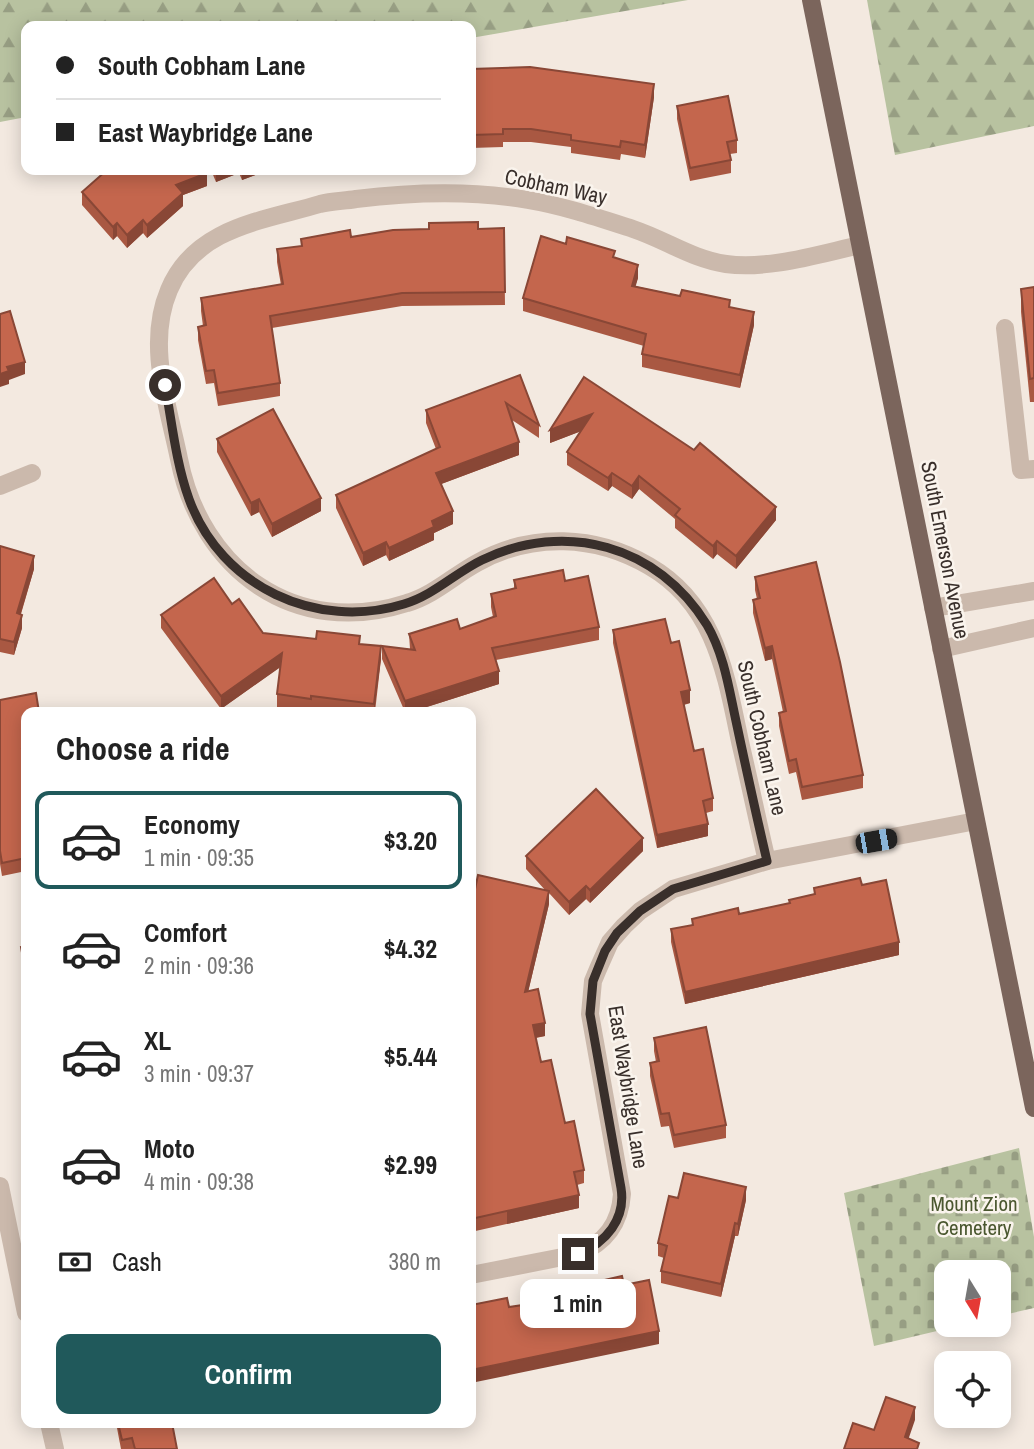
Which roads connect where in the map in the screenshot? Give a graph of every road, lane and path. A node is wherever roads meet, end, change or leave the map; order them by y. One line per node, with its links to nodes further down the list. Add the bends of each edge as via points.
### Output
1 (811, 0): 2 (main road, South Emerson Avenue)
2 (860, 245): 3 (street, Cobham Way, via 770,264 731,265 699,259 609,221 529,200 403,193 335,201 243,225 199,249); 9 (main road, South Emerson Avenue)
3 (173, 281): 13 (street, South Cobham Lane, via 159,324 160,363 190,500 223,556 255,584 290,602 358,613 424,597 481,561 517,546 578,540 633,556 688,598 714,639)
4 (1004, 328): 5 (street, via 1021,470)
5 (1034, 469)
6 (32, 473): 7 (street)
7 (0, 486)
8 (1034, 591): 9 (street)
9 (933, 608): 11 (main road, South Emerson Avenue)
10 (1034, 628): 11 (street)
11 (941, 649): 12 (main road, South Emerson Avenue)
12 (976, 821): 13 (street, East Waybridge Lane); 14 (main road, South Emerson Avenue)
13 (767, 861): 16 (street, East Waybridge Lane, via 673,889 640,911 605,951 593,981 590,1014 622,1194 620,1212 608,1235 578,1254)
14 (1034, 1108)
15 (0, 1186): 17 (street)
16 (476, 1274)
17 (21, 1289)
18 (50, 1428): 19 (street)
19 (54, 1449)

